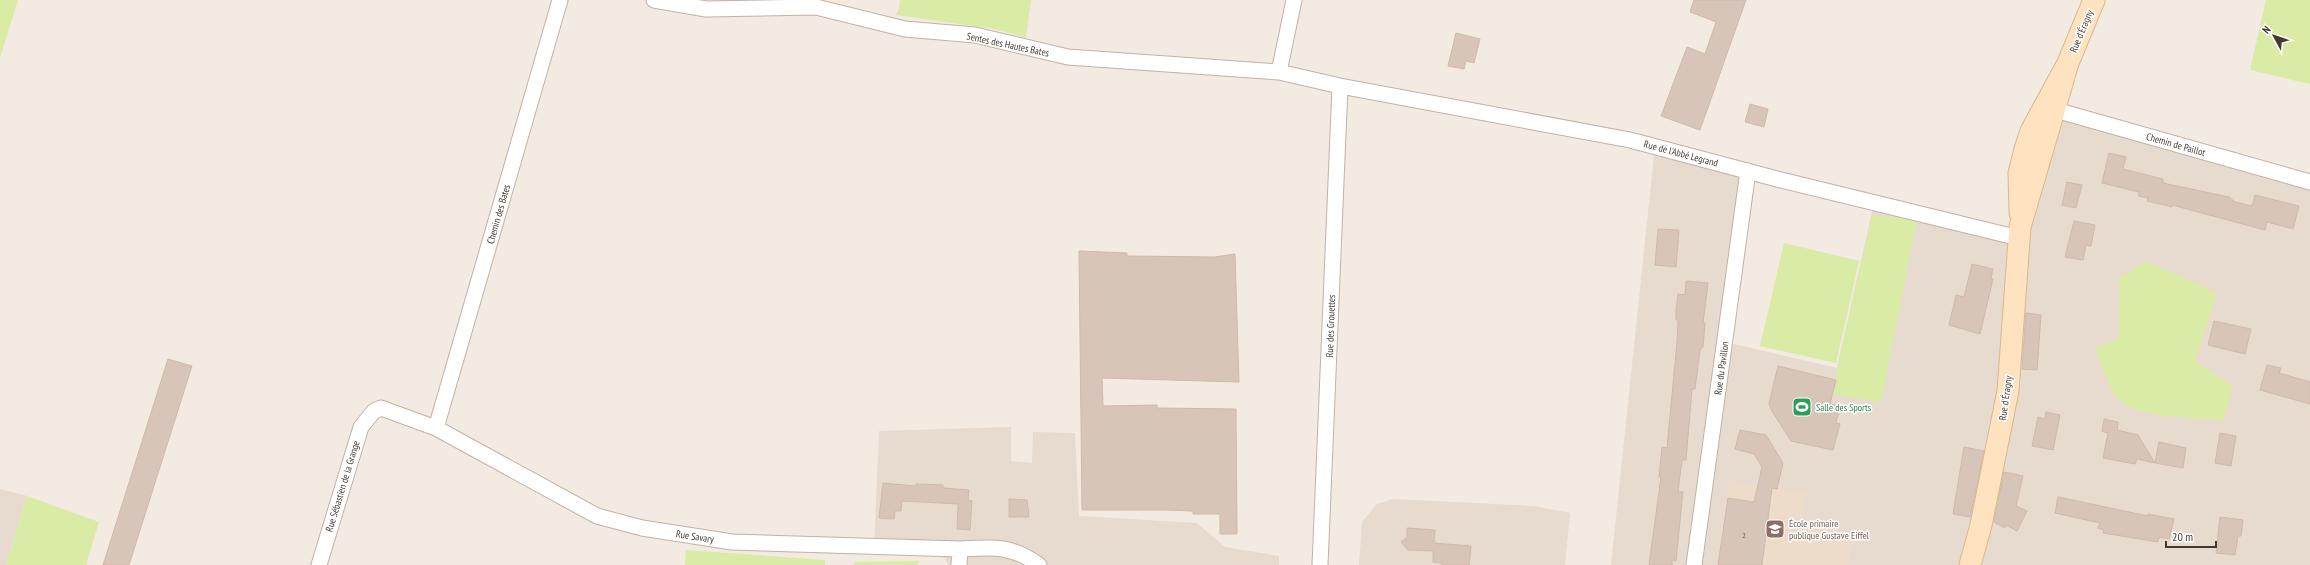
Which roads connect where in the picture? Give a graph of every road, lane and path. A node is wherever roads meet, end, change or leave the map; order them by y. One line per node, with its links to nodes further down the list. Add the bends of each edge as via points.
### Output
1 (560, 0): 12 (street, Chemin des Bates)
2 (654, 0): 5 (street, Sentes des Hautes Bates, via 706,9 816,7 906,29 974,34 1068,57)
3 (1294, 0): 5 (street)
4 (2094, 0): 7 (street, Rue d'Éragny)
5 (1279, 72): 6 (street, Sentes des Hautes Bates)
6 (1340, 86): 8 (street, Rue de l'Abbé Legrand, via 1630,140); 17 (street, Rue des Grouettes)
7 (2049, 111): 9 (street, Chemin de Paillot); 10 (street, Rue d'Éragny)
8 (1748, 171): 10 (street, Rue de l'Abbé Legrand); 18 (street, Rue du Pavillon)
9 (2310, 182)
10 (2019, 233): 19 (street, Rue d'Éragny, via 2008,391 1981,525)
11 (374, 411): 12 (street, Rue Savary, via 386,409); 14 (street, Rue Sébastien de la Grange, via 358,433)
12 (436, 428): 13 (street, Rue Savary, via 597,516 642,528 732,542)
13 (960, 549): 15 (street); 16 (street, Rue Savary, via 991,547 1016,550)
14 (319, 565)
15 (959, 565)
16 (1039, 565)
17 (1320, 565)
18 (1694, 565)
19 (1970, 565)

